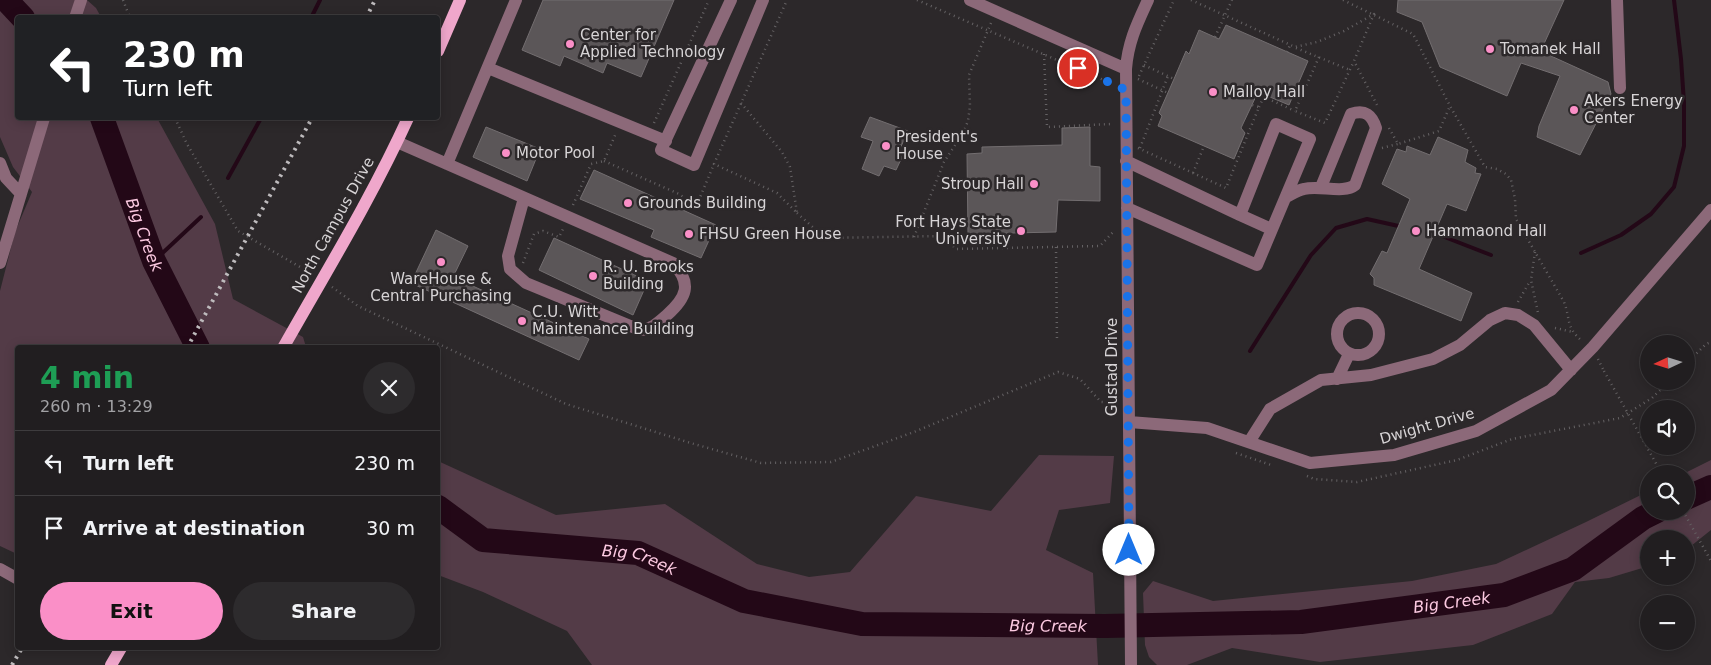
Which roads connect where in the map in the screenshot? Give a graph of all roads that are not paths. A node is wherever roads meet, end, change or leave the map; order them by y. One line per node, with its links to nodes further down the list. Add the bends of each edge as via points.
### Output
1 (460, 0): 8 (main road)
2 (516, 0): 9 (street)
3 (731, 0): 14 (street)
4 (763, 0): 14 (street, via 694,165 661,150)
5 (970, 0): 10 (street)
6 (1148, 0): 10 (street, Gustad Drive, via 1132,34)
7 (1617, 0): 11 (street)
8 (440, 46)
9 (488, 68): 14 (street); 18 (street)
10 (1126, 69): 16 (street, Gustad Drive)
11 (1620, 88)
12 (43, 120): 20 (street)
13 (407, 120): 15 (main road, North Campus Drive)
14 (666, 141)
15 (397, 142): 18 (street); 28 (main road, North Campus Drive)
16 (1126, 160): 23 (street, Gustad Drive); 25 (street)
17 (0, 163): 20 (street, via 6,178)
18 (447, 164): 22 (street)
19 (1321, 187): 19 (street, via 1344,189 1355,185 1376,128 1367,113 1352,114); 21 (street, via 1305,188)
20 (21, 194): 27 (street)
21 (1286, 197): 25 (street, via 1310,139 1276,124); 26 (street)
22 (524, 198): 22 (street, via 508,256 510,269 526,283 640,330 658,323 683,298 685,282 682,272 673,263)
23 (1127, 208): 26 (street, via 1257,265); 32 (street, Gustad Drive)
24 (1711, 210): 30 (street, Dwight Drive)
25 (1240, 215): 26 (street)
26 (1271, 229)
27 (0, 263)
28 (286, 342)
29 (1349, 354): 31 (street)
30 (1571, 370): 31 (street, via 1534,325 1518,315 1505,313 1490,320 1460,345 1433,359 1371,375); 33 (street, Dwight Drive, via 1551,390 1476,431 1394,456 1310,463)
31 (1337, 379): 33 (street, via 1321,380 1270,409)
32 (1129, 422): 33 (street, Dwight Drive, via 1207,428); 37 (street, Gustad Drive)
33 (1249, 442)
34 (0, 569): 35 (street)
35 (15, 577)
36 (119, 650): 38 (main road)
37 (1131, 661)
38 (111, 665)

